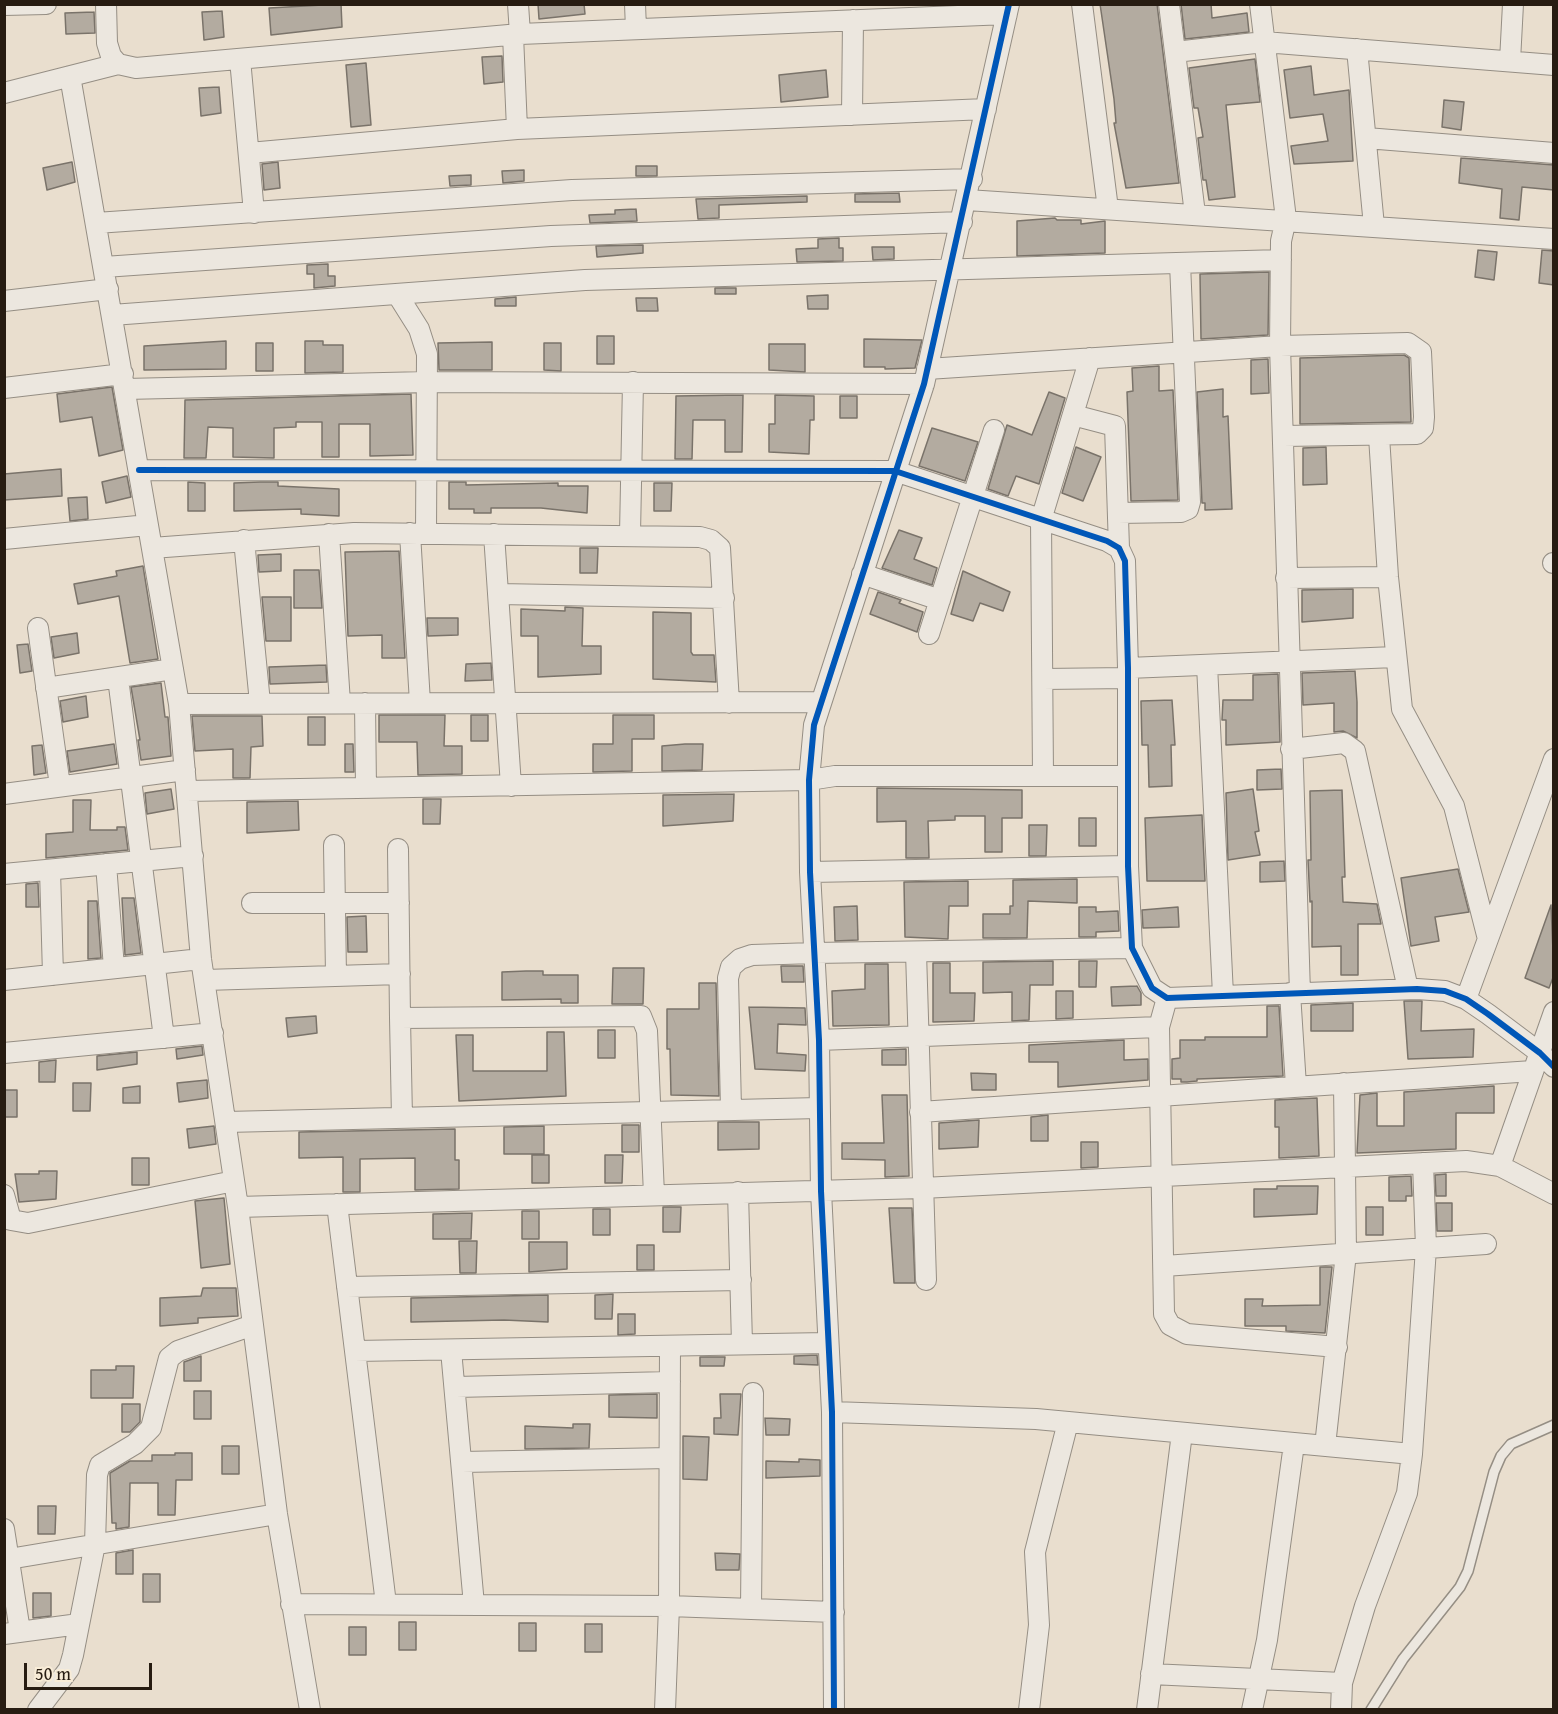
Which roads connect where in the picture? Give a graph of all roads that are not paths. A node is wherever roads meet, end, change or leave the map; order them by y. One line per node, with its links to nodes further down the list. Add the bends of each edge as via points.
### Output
1 (46, 4): 10 (street)
2 (106, 4): 20 (street, via 107,43)
3 (518, 4): 14 (street)
4 (634, 4): 13 (street)
5 (1082, 4): 32 (street)
6 (1169, 4): 17 (street)
7 (1260, 4): 15 (street)
8 (1513, 4): 19 (street)
9 (4, 5): 10 (street)
10 (23, 5)
11 (1008, 9): 12 (street); 24 (street)
12 (843, 15): 13 (street); 25 (street)
13 (636, 29): 14 (street)
14 (517, 34): 18 (street); 26 (street)
15 (1264, 42): 16 (street); 17 (street); 35 (street)
16 (1357, 49): 19 (street); 27 (street)
17 (1175, 52): 34 (street)
18 (240, 60): 20 (street, via 136,69); 28 (street)
19 (1509, 61): 21 (street)
20 (118, 64): 22 (street)
21 (1554, 65)
22 (70, 76): 23 (street); 37 (street)
23 (4, 93)
24 (986, 110): 25 (street); 30 (street)
25 (852, 115): 26 (street)
26 (517, 129): 28 (street)
27 (1366, 138): 29 (street); 38 (street)
28 (249, 153): 33 (street)
29 (1554, 153)
30 (972, 179): 31 (street); 33 (street, via 572,190)
31 (967, 200): 32 (street); 36 (street)
32 (1108, 209): 34 (street)
33 (254, 213): 37 (street)
34 (1196, 214): 35 (street)
35 (1286, 219): 38 (street); 40 (street)
36 (962, 222): 42 (street, via 551,236); 43 (street)
37 (96, 223): 42 (street)
38 (1374, 226): 39 (street)
39 (1554, 239)
40 (1281, 260): 41 (street); 48 (street)
41 (1180, 263): 43 (street); 49 (street)
42 (104, 267): 44 (street)
43 (949, 271): 45 (street, via 629,278); 51 (street)
44 (108, 289): 46 (street); 47 (street)
45 (397, 294): 47 (street); 53 (street, via 425,342)
46 (4, 301)
47 (112, 315): 52 (street)
48 (1280, 346): 49 (street); 58 (street); 59 (street, via 1417,347 1423,428 1417,434)
49 (1184, 352): 50 (street); 65 (street, via 1188,509)
50 (1090, 358): 51 (street); 56 (street)
51 (925, 376): 54 (street); 63 (street)
52 (124, 381): 53 (street); 55 (street); 60 (street)
53 (427, 382): 54 (street); 61 (street)
54 (633, 382): 62 (street)
55 (4, 388)
56 (1073, 414): 65 (street, via 1115,426); 66 (street)
57 (994, 430): 64 (street)
58 (1282, 436): 59 (street); 78 (street)
59 (1379, 436): 77 (street)
60 (139, 470): 61 (street); 67 (street)
61 (425, 470): 62 (street); 68 (street)
62 (633, 470): 63 (street); 71 (street)
63 (895, 471): 64 (street); 76 (street)
64 (973, 497): 66 (street); 81 (street)
65 (1118, 513): 75 (street)
66 (1041, 520): 75 (street); 90 (street)
67 (148, 525): 72 (street); 74 (street)
68 (418, 533): 69 (street); 70 (street); 96 (street)
69 (328, 534): 73 (street); 94 (street)
70 (494, 534): 71 (street); 79 (street)
71 (630, 534): 80 (street, via 711,540 720,548)
72 (4, 538)
73 (244, 540): 74 (street); 93 (street)
74 (152, 548): 87 (street)
75 (1119, 548): 88 (street, via 1125,561)
76 (862, 574): 81 (street); 92 (street)
77 (1388, 577): 78 (street); 84 (street)
78 (1286, 578): 85 (street)
79 (498, 594): 80 (street); 97 (street)
80 (724, 598): 98 (street)
81 (940, 600): 83 (street)
82 (38, 628): 91 (street)
83 (929, 634)
84 (1395, 657): 85 (street); 124 (street, via 1402,709 1461,825)
85 (1288, 663): 86 (street); 100 (street)
86 (1207, 665): 88 (street); 138 (street)
87 (173, 669): 89 (street); 99 (street)
88 (1128, 673): 90 (street); 104 (street)
89 (118, 678): 91 (street); 105 (street)
90 (1043, 679): 103 (street)
91 (46, 688): 107 (street)
92 (821, 702): 98 (street); 106 (street, via 814,725)
93 (260, 703): 94 (street); 99 (street)
94 (340, 703): 95 (street)
95 (365, 703): 96 (street); 109 (street)
96 (420, 703): 97 (street)
97 (506, 703): 98 (street); 108 (street)
98 (729, 703)
99 (179, 704): 102 (street)
100 (1291, 749): 136 (street, via 1344,743 1355,751); 137 (street)
101 (1554, 759): 124 (street)
102 (185, 770): 105 (street); 110 (street)
103 (1043, 776): 104 (street); 106 (street, via 835,776)
104 (1127, 776): 117 (street)
105 (130, 777): 107 (street); 115 (street)
106 (809, 780): 108 (street); 119 (street)
107 (60, 786): 111 (street)
108 (511, 786): 109 (street)
109 (366, 788): 110 (street)
110 (187, 791): 114 (street)
111 (4, 794)
112 (334, 845): 122 (street)
113 (398, 849): 123 (street)
114 (192, 856): 115 (street); 128 (street)
115 (141, 861): 116 (street); 129 (street)
116 (106, 864): 118 (street); 130 (street)
117 (1128, 866): 119 (street); 125 (street)
118 (50, 870): 120 (street); 132 (street)
119 (810, 872): 127 (street)
120 (4, 874)
121 (252, 903): 122 (street)
122 (335, 903): 123 (street); 133 (street)
123 (399, 903): 131 (street)
124 (1488, 939): 140 (street)
125 (1132, 948): 126 (street); 139 (street, via 1152,988)
126 (916, 951): 127 (street); 145 (street)
127 (814, 953): 147 (street); 155 (street, via 752,956 731,967)
128 (201, 959): 129 (street); 135 (street)
129 (154, 964): 130 (street); 146 (street)
130 (114, 968): 132 (street)
131 (400, 974): 133 (street); 142 (street)
132 (53, 975): 134 (street)
133 (336, 976): 135 (street)
134 (4, 980)
135 (205, 980): 144 (street)
136 (1408, 989): 137 (street); 140 (street, via 1445,991)
137 (1295, 993): 138 (street); 152 (street)
138 (1222, 995): 139 (street)
139 (1167, 998): 143 (street)
140 (1466, 999): 149 (street)
141 (1554, 1012): 149 (street)
142 (400, 1018): 156 (street, via 641,1016 647,1031); 158 (street)
143 (1159, 1027): 145 (street); 153 (street)
144 (213, 1033): 146 (street); 159 (street)
145 (919, 1036): 147 (street); 157 (street)
146 (164, 1038): 148 (street)
147 (819, 1040): 154 (street)
148 (4, 1053)
149 (1536, 1062): 150 (street); 151 (street); 161 (street)
150 (1554, 1067)
151 (1344, 1083): 152 (street); 162 (street)
152 (1296, 1086): 153 (street)
153 (1161, 1096): 157 (street); 163 (street)
154 (819, 1108): 155 (street); 166 (street)
155 (731, 1109): 156 (street)
156 (651, 1112): 158 (street); 170 (street)
157 (920, 1112): 165 (street)
158 (402, 1118): 159 (street)
159 (226, 1122): 164 (street)
160 (1424, 1163): 161 (street, via 1466,1161); 162 (street); 174 (street)
161 (1500, 1166): 168 (street)
162 (1346, 1167): 163 (street); 175 (street)
163 (1163, 1176): 165 (street); 176 (street)
164 (234, 1181): 169 (street, via 27,1223 11,1220); 172 (street)
165 (922, 1188): 166 (street); 178 (street)
166 (821, 1191): 167 (street); 181 (street)
167 (738, 1192): 170 (street); 177 (street)
168 (1554, 1194)
169 (4, 1195)
170 (654, 1195): 171 (street)
171 (337, 1204): 172 (street); 179 (street)
172 (238, 1207): 180 (street)
173 (1486, 1244): 174 (street)
174 (1426, 1248): 175 (street); 196 (street)
175 (1346, 1253): 176 (street); 184 (street)
176 (1164, 1266): 184 (street, via 1164,1314 1177,1331)
177 (741, 1280): 179 (street); 182 (street)
178 (926, 1280)
179 (347, 1287): 186 (street)
180 (253, 1325): 199 (street); 201 (street, via 178,1351 169,1358 151,1428 135,1444 100,1465)
181 (827, 1343): 182 (street); 190 (street)
182 (742, 1344): 183 (street)
183 (670, 1346): 185 (street); 187 (street)
184 (1337, 1347): 195 (street)
185 (451, 1350): 186 (street); 188 (street)
186 (355, 1352): 204 (street)
187 (670, 1382): 188 (street); 197 (street)
188 (456, 1387): 198 (street)
189 (753, 1393): 207 (street)
190 (832, 1412): 191 (street); 208 (street)
191 (1068, 1422): 193 (street); 218 (street, via 1035,1552 1039,1625)
192 (1554, 1425): 222 (lane, via 1511,1444 1501,1456 1460,1587 1404,1659)
193 (1182, 1433): 194 (street); 211 (street)
194 (1294, 1444): 195 (street); 212 (street)
195 (1325, 1446): 196 (street)
196 (1412, 1454): 213 (street, via 1407,1493 1365,1606)
197 (669, 1458): 198 (street); 206 (street)
198 (462, 1462): 205 (street)
199 (277, 1514): 201 (street); 203 (street)
200 (4, 1529): 202 (street)
201 (95, 1544): 202 (street); 209 (street)
202 (9, 1559): 210 (street)
203 (291, 1604): 204 (street); 215 (street)
204 (386, 1604): 205 (street)
205 (474, 1605): 206 (street)
206 (669, 1606): 207 (street); 216 (street)
207 (751, 1609): 208 (street)
208 (834, 1612): 217 (street)
209 (79, 1624): 210 (street); 214 (street, via 69,1669)
210 (12, 1633)
211 (1151, 1674): 212 (street); 219 (street)
212 (1260, 1680): 213 (street); 220 (street)
213 (1342, 1683): 221 (street)
214 (38, 1710)
215 (310, 1710)
216 (665, 1710)
217 (834, 1710)
218 (1029, 1710)
219 (1147, 1710)
220 (1252, 1710)
221 (1341, 1710)
222 (1371, 1710)

